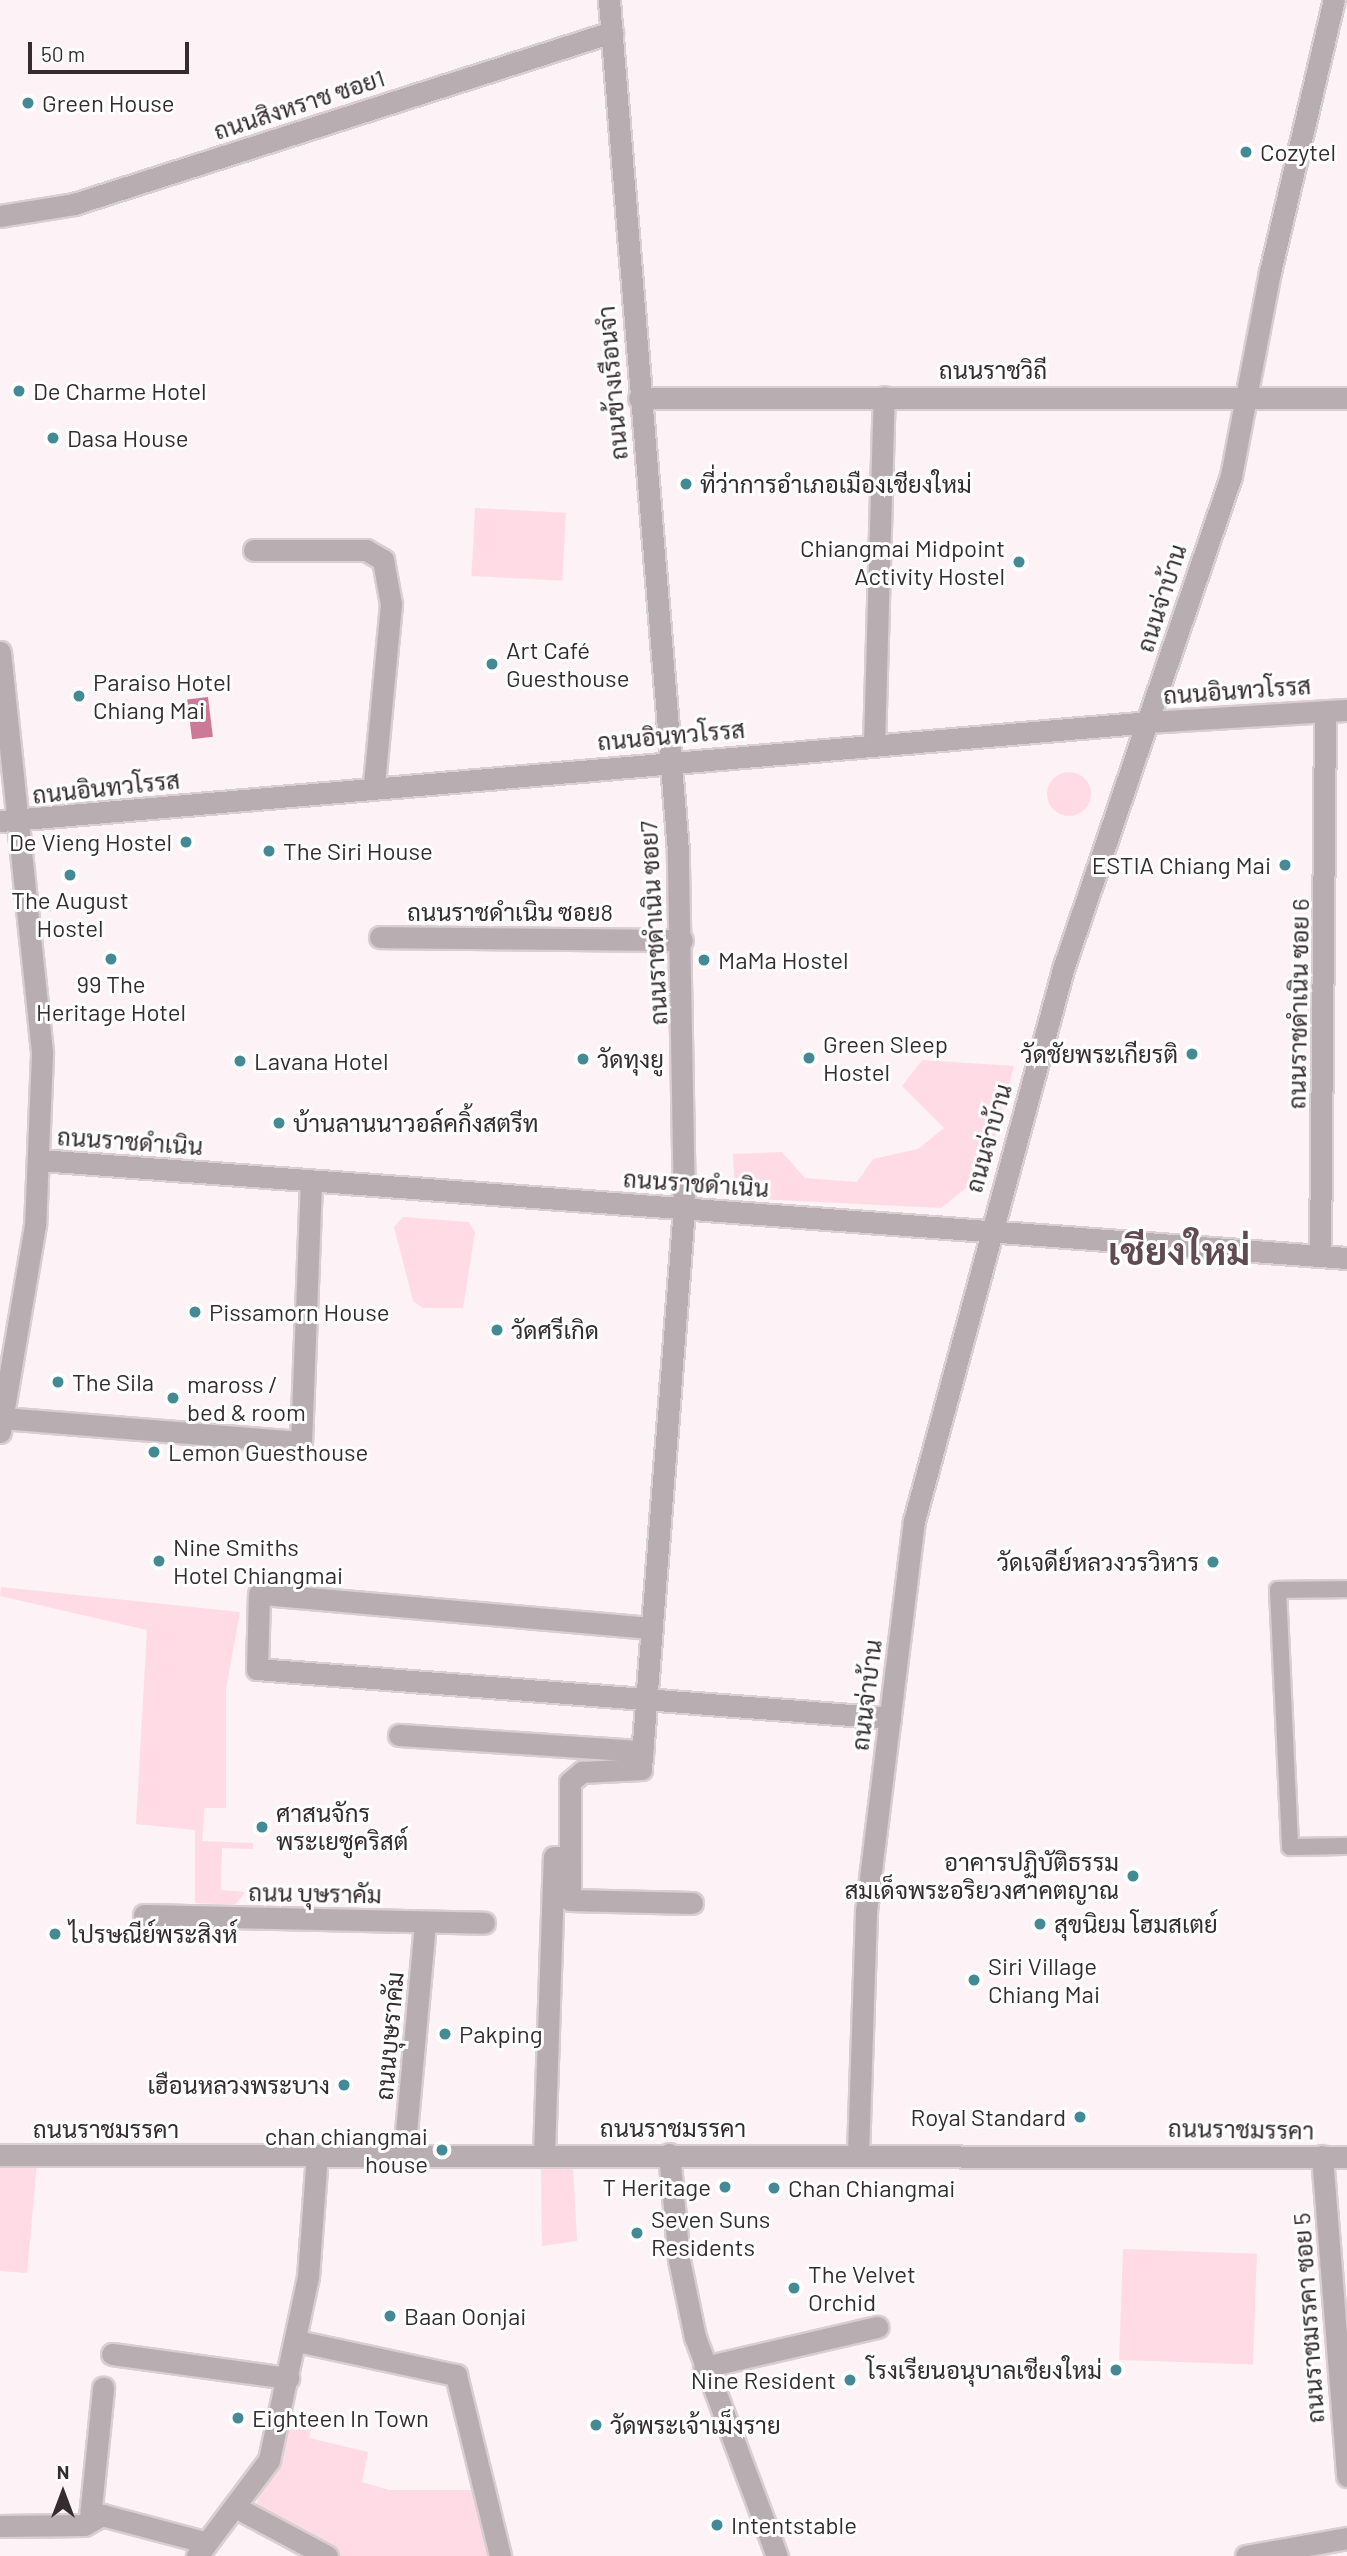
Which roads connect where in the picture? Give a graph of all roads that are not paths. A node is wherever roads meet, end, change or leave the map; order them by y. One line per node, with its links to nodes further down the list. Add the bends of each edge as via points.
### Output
1 (609, 0): 3 (street, ถนนข้างเรือนจำ)
2 (1334, 0): 5 (street, ถนนจ่าบ้าน)
3 (612, 32): 4 (street, ถนนสิงหราช ซอย1, via 74,204); 7 (street, ถนนข้างเรือนจำ)
4 (0, 216)
5 (1246, 394): 6 (street, ถนนราชวิถี); 8 (street, ถนนราชวิถี); 13 (street, ถนนจ่าบ้าน, via 1231,476)
6 (884, 397): 7 (street, ถนนราชวิถี); 14 (street)
7 (639, 398): 15 (street, ถนนข้างเรือนจำ)
8 (1347, 398)
9 (254, 550): 16 (street, via 366,550 383,560 391,604)
10 (0, 652): 18 (street)
11 (1347, 710): 12 (street, ถนนอินทวโรรส)
12 (1325, 711): 13 (street, ถนนอินทวโรรส); 21 (street, ถนนราชดำเนิน ซอย 6)
13 (1149, 722): 14 (street, ถนนอินทวโรรส); 27 (street, ถนนจ่าบ้าน, via 1063,969)
14 (874, 745): 15 (street, ถนนอินทวโรรส)
15 (671, 762): 16 (street, ถนนอินทวโรรส); 23 (street, ถนนราชดำเนิน ซอย7)
16 (374, 784): 18 (street, ถนนอินทวโรรส)
17 (0, 821): 18 (street, ถนนอินทวโรรส)
18 (22, 822): 20 (street)
19 (0, 827): 20 (street)
20 (26, 862): 24 (street, via 41,1027)
21 (1337, 893): 28 (street, ถนนราชดำเนิน ซอย 6)
22 (380, 937): 23 (street, ถนนราชดำเนิน ซอย8)
23 (681, 940): 26 (street, ถนนราชดำเนิน ซอย7)
24 (40, 1160): 25 (street, ถนนราชดำเนิน); 30 (street)
25 (311, 1181): 26 (street, ถนนราชดำเนิน); 30 (street, via 301,1443)
26 (684, 1208): 27 (street, ถนนราชดำเนิน); 32 (street, ถนนราชดำเนิน ซอย7)
27 (988, 1231): 28 (street, ถนนราชดำเนิน); 34 (street, ถนนจ่าบ้าน, via 914,1521)
28 (1320, 1256): 29 (street, ถนนราชดำเนิน)
29 (1347, 1258)
30 (1, 1425)
31 (1347, 1589): 37 (street, via 1278,1590 1290,1847)
32 (650, 1628): 33 (street, ถนนราชดำเนิน ซอย7); 33 (street, via 259,1594 257,1669)
33 (645, 1695): 34 (street); 36 (street, ถนนราชดำเนิน ซอย7)
34 (890, 1718): 46 (street, ถนนจ่าบ้าน, via 866,1911)
35 (399, 1735): 36 (street)
36 (642, 1751): 38 (street, via 641,1769 634,1773 574,1775)
37 (1347, 1846)
38 (570, 1857): 39 (street, via 570,1900); 44 (street, via 554,1857)
39 (692, 1903)
40 (144, 1915): 41 (street, ถนน บุษราคัม)
41 (425, 1922): 42 (street, ถนน บุษราคัม); 43 (street, ถนนบุษราคัม)
42 (484, 1923)
43 (404, 2154): 44 (street, ถนนราชมรรคา); 48 (street, ถนนราชมรรคา)
44 (544, 2154): 45 (street, ถนนราชมรรคา)
45 (669, 2154): 46 (street, ถนนราชมรรคา); 54 (street, via 679,2260)
46 (858, 2154): 49 (street, ถนนราชมรรคา)
47 (0, 2155): 48 (street, ถนนราชมรรคา)
48 (317, 2155): 52 (street)
49 (1322, 2156): 50 (street, ถนนราชมรรคา); 57 (street, ถนนราชมรรคา ซอย 5)
50 (1347, 2157)
51 (877, 2327): 54 (street)
52 (297, 2341): 55 (street); 65 (street, via 456,2375)
53 (112, 2354): 55 (street)
54 (704, 2367): 66 (street)
55 (288, 2378): 58 (street, via 269,2460)
56 (103, 2388): 59 (street)
57 (1347, 2476)
58 (237, 2508): 63 (street); 64 (street)
59 (90, 2517): 60 (street, via 84,2525); 63 (street)
60 (0, 2526)
61 (1347, 2538): 62 (street)
62 (1320, 2548): 67 (street)
63 (201, 2549)
64 (327, 2556)
65 (500, 2556)
66 (776, 2556)
67 (1245, 2556)

